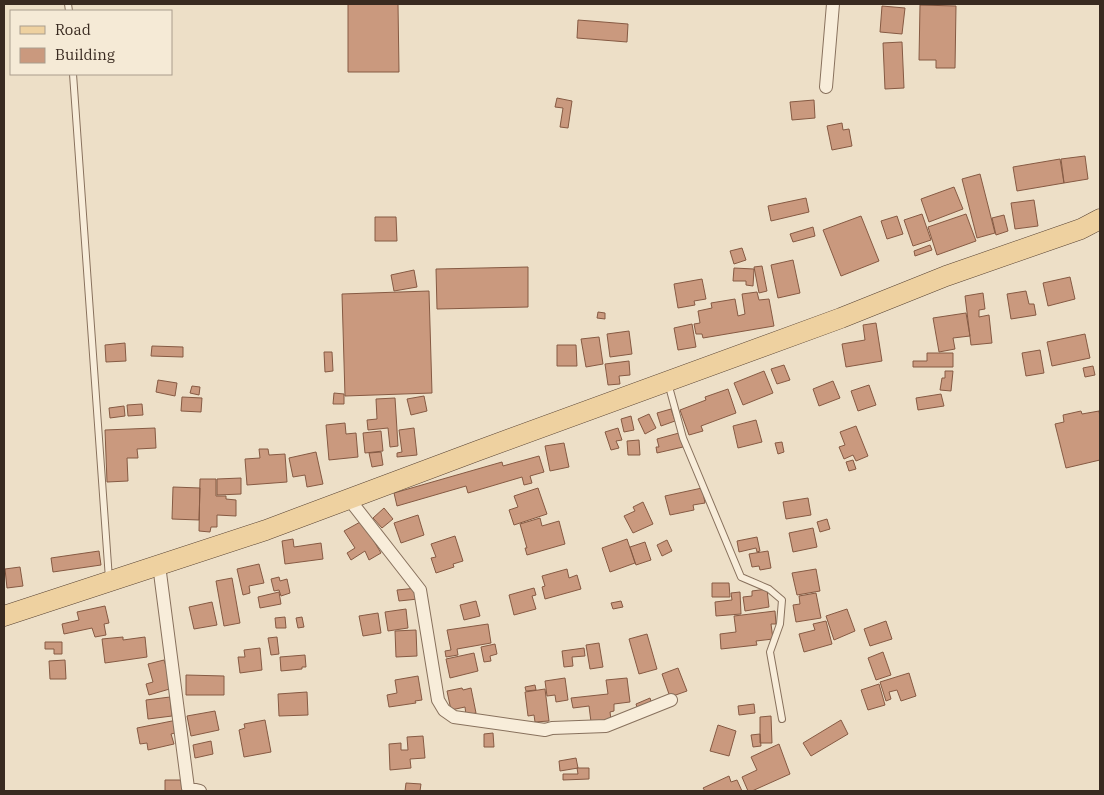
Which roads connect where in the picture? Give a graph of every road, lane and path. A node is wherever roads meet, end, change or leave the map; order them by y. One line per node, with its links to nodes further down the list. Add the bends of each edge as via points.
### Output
1 (833, 4): 3 (street)
2 (73, 75): 8 (lane)
3 (826, 87)
4 (1100, 219): 5 (main road, via 1081,229 946,276)
5 (667, 382): 6 (main road); 11 (lane, via 683,438 741,577 769,589 782,600 780,624 770,652)
6 (349, 499): 7 (main road); 10 (street, via 420,590 438,700 454,718 545,730 606,726)
7 (159, 565): 8 (main road); 12 (street, via 188,788)
8 (109, 581): 9 (main road)
9 (4, 616)
10 (671, 700)
11 (782, 719)
12 (200, 791)

